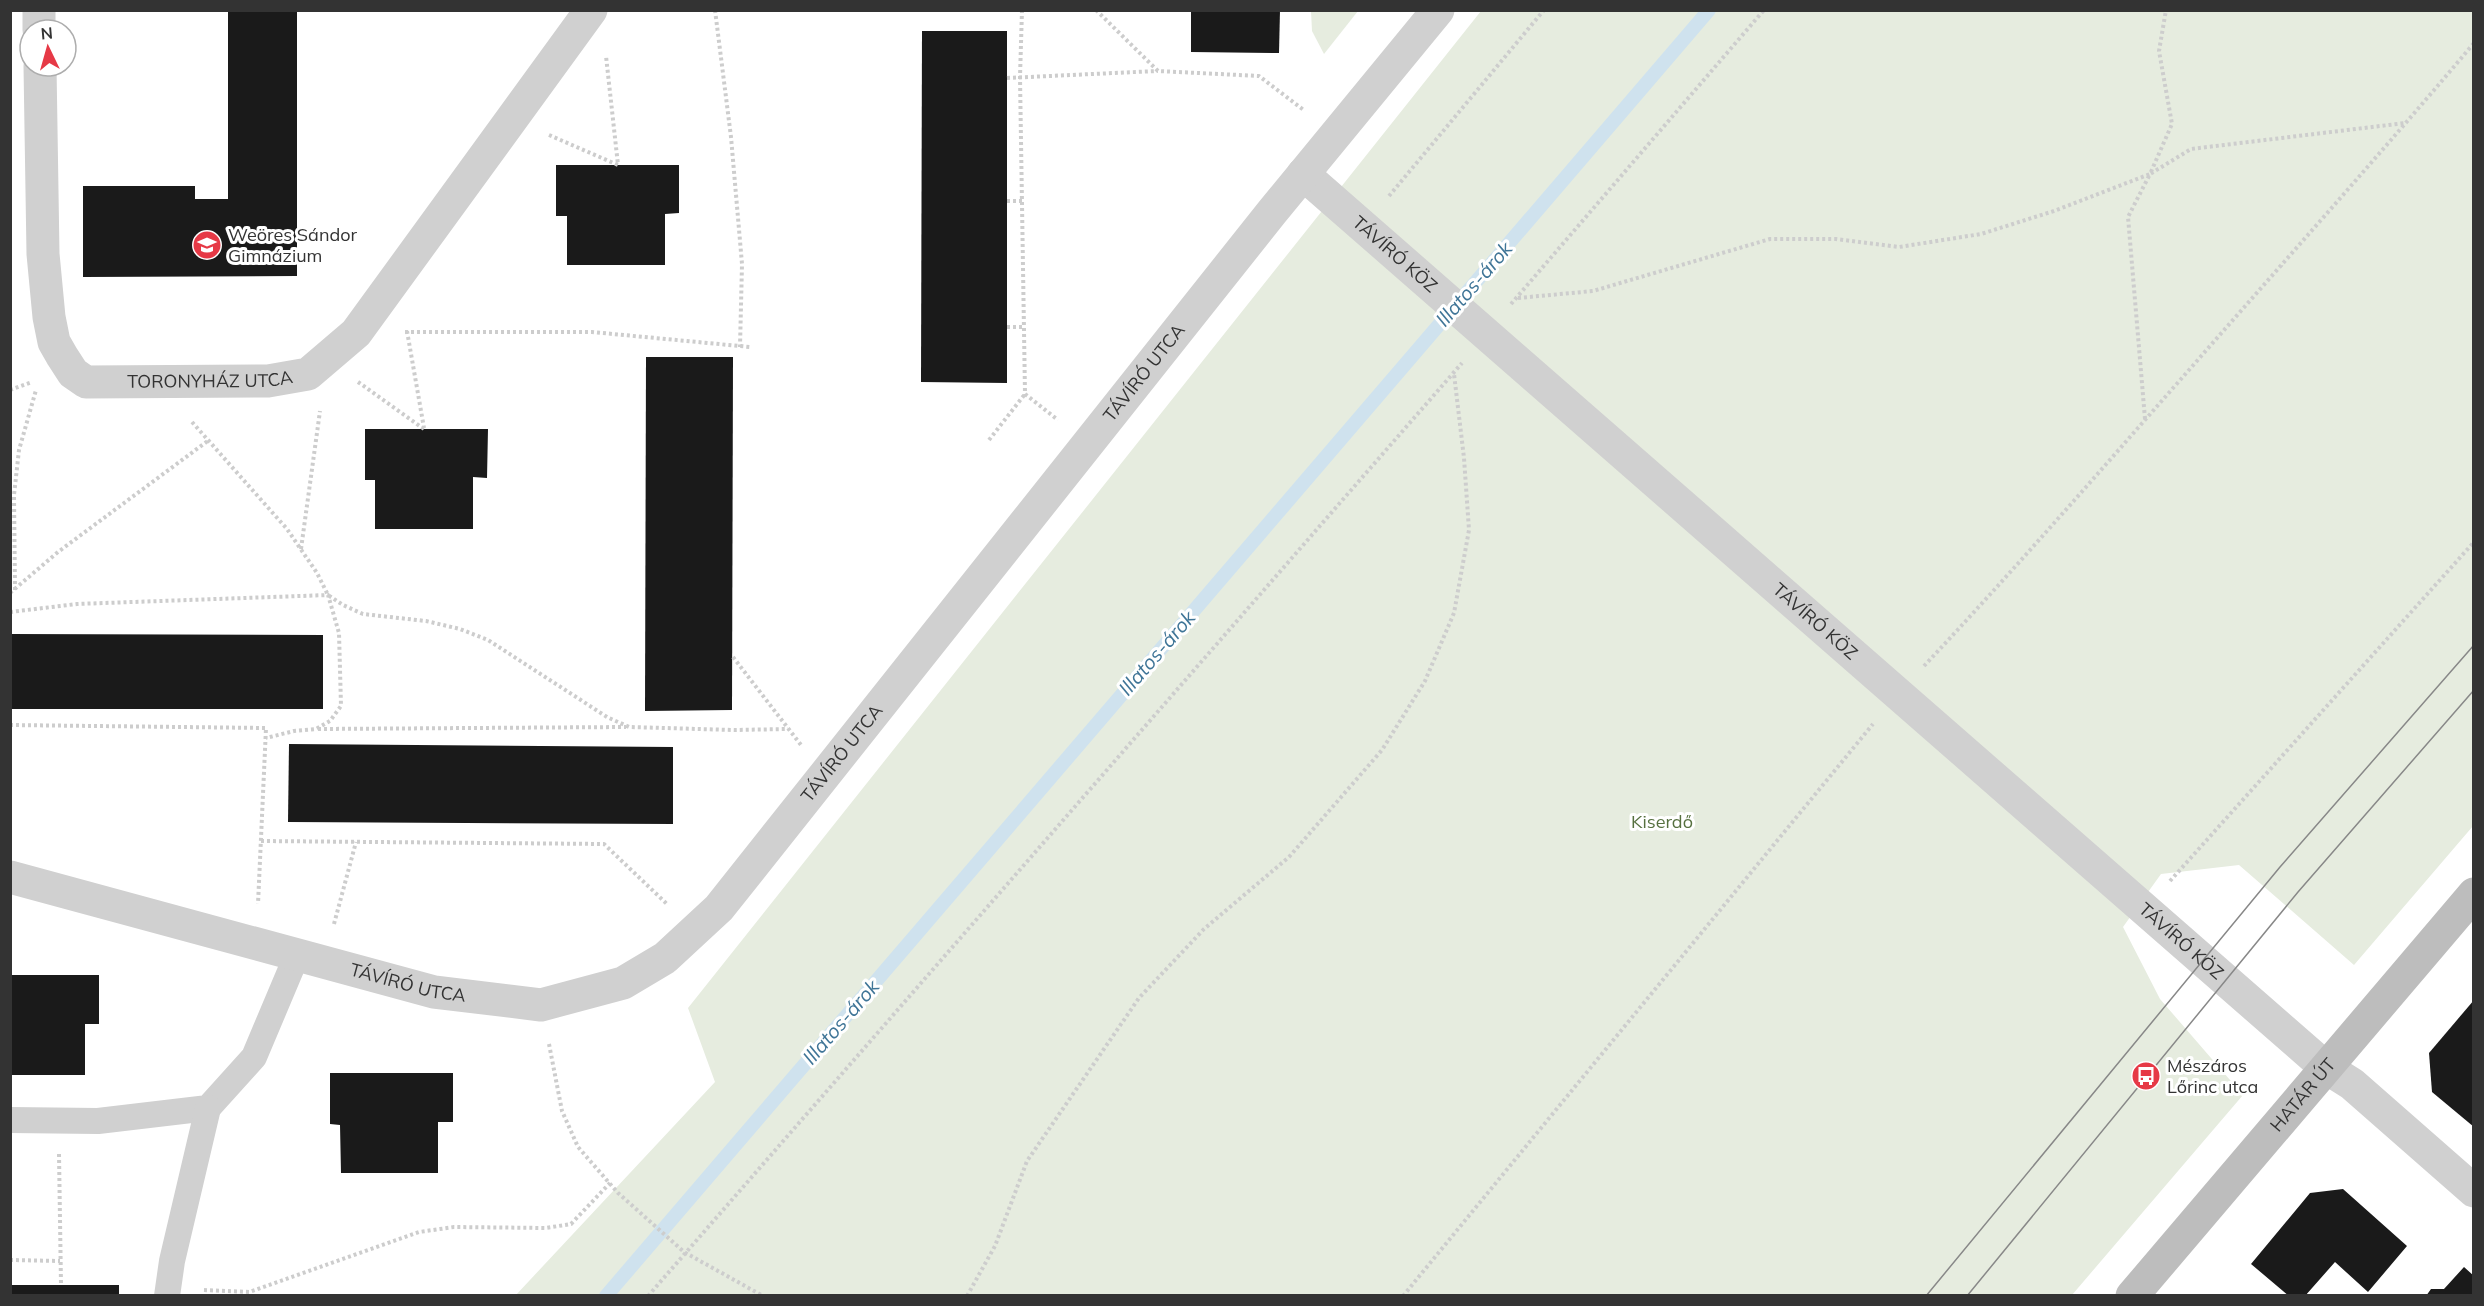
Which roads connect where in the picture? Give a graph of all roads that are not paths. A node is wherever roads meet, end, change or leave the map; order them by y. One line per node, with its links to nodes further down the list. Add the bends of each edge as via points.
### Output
1 (591, 10): 3 (street, TORONYHÁZ UTCA, via 351,338 308,374 268,381 86,382 73,374 54,342 49,317 43,254)
2 (1438, 10): 4 (street, TÁVÍRÓ UTCA)
3 (40, 78)
4 (1303, 174): 7 (street, TÁVÍRÓ UTCA, via 718,908 665,957 623,983 542,1005 434,992); 8 (street, TÁVÍRÓ KÖZ)
5 (10, 877): 7 (street, TÁVÍRÓ UTCA)
6 (2474, 894): 8 (main road, HATÁR ÚT)
7 (310, 959): 9 (lane, via 254,1057)
8 (2325, 1067): 11 (street, via 2352,1084); 13 (main road, HATÁR ÚT)
9 (208, 1108): 10 (lane, via 98,1121); 12 (lane)
10 (10, 1120)
11 (2474, 1191)
12 (167, 1292)
13 (2132, 1296)

